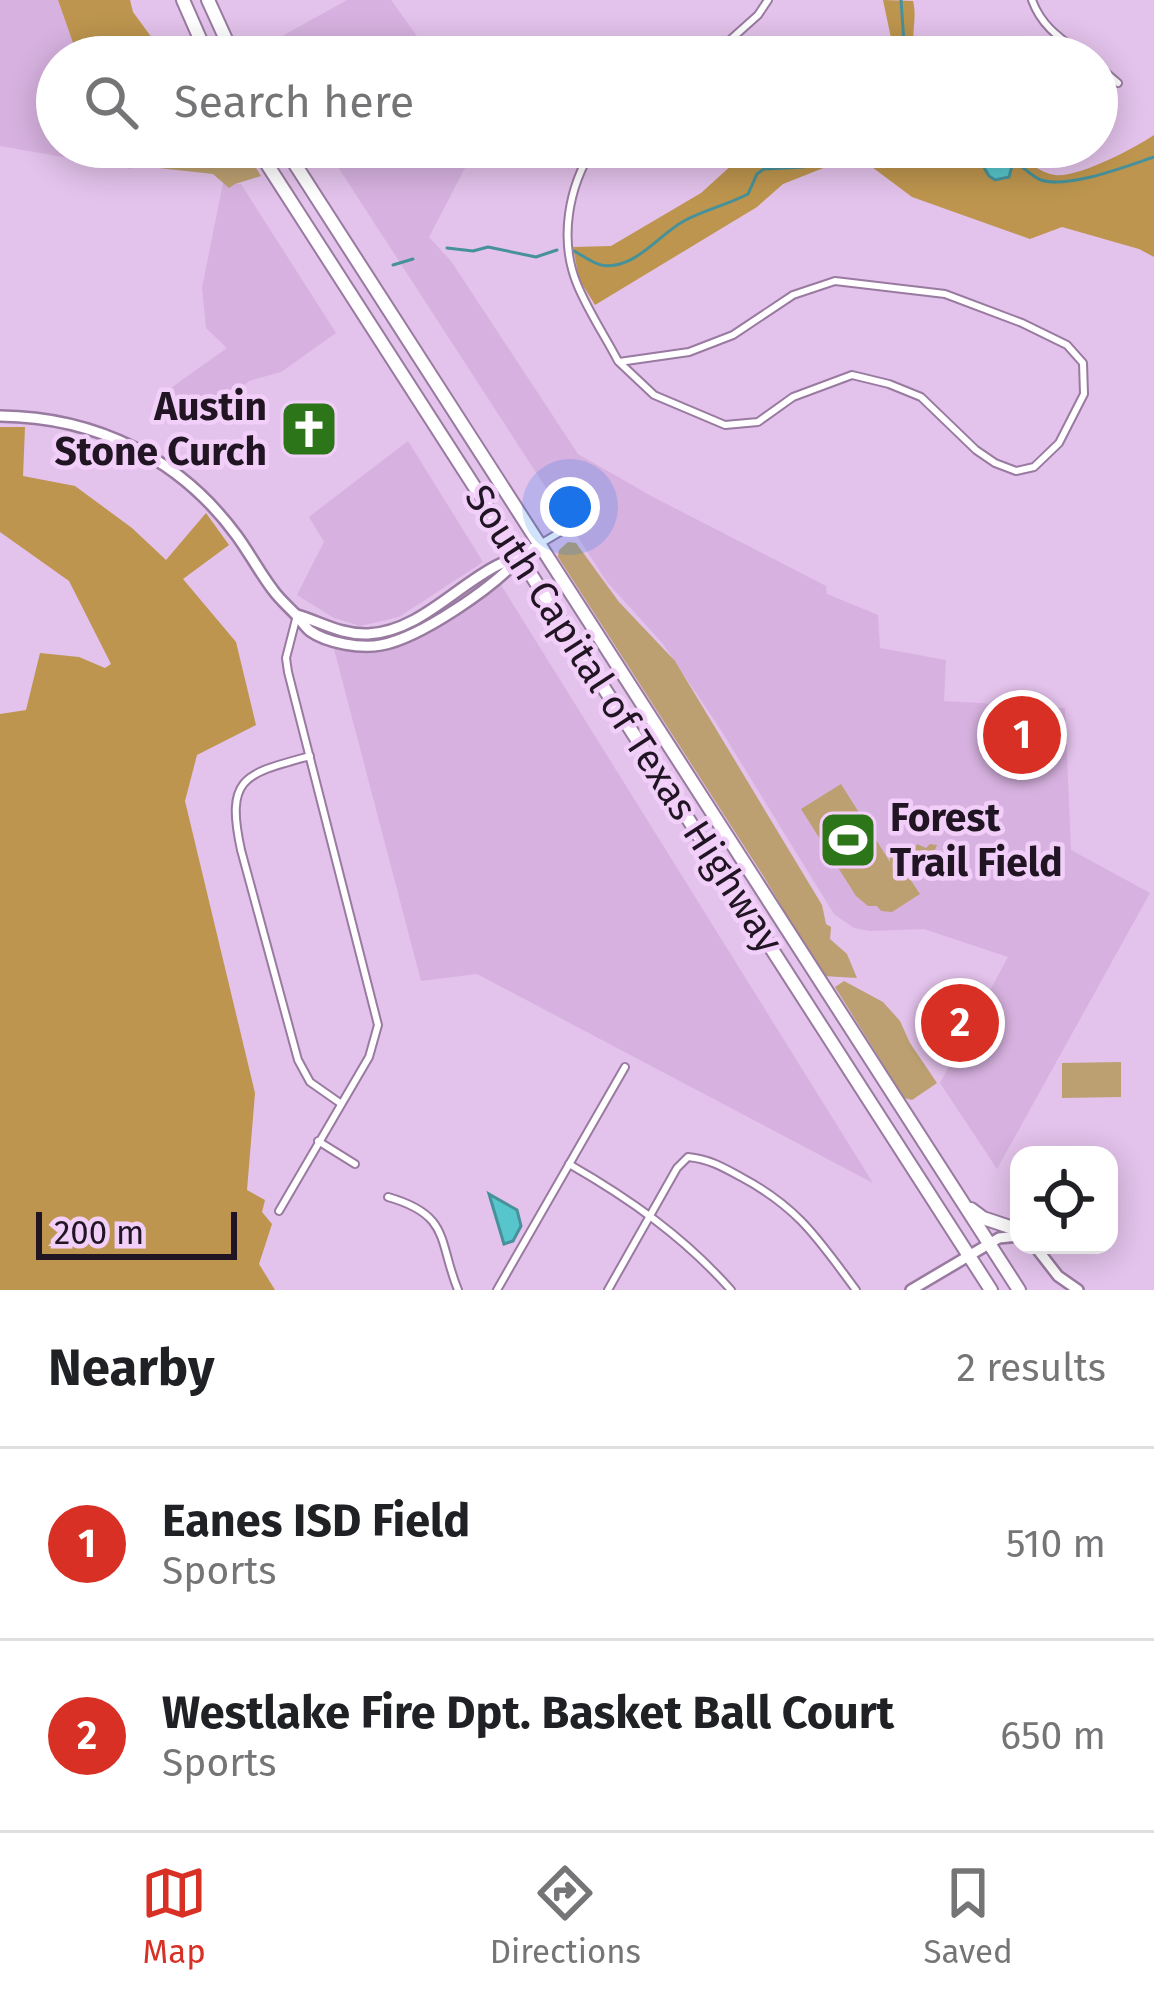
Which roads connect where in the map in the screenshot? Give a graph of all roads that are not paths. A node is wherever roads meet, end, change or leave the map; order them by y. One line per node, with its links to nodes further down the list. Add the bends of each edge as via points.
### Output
1 (183, 0): 5 (highway)
2 (208, 0): 6 (highway)
3 (768, 0): 7 (street)
4 (1032, 0): 8 (street)
5 (199, 36)
6 (224, 36)
7 (735, 36)
8 (1057, 36)
9 (270, 168): 16 (highway, South Capital of Texas Highway)
10 (298, 168): 15 (highway, South Capital of Texas Highway)
11 (583, 168): 12 (street, via 567,227 575,281)
12 (619, 362): 12 (street, via 653,395 725,425 758,422 793,398 852,376 889,384 921,397 976,450 1016,471 1034,467 1059,443 1084,394 1083,364 1067,345 1022,323 945,294 835,281 689,352)
13 (0, 416): 17 (street, via 72,424 146,453 227,523)
14 (591, 514): 15 (street)
15 (540, 544): 16 (street); 25 (highway, South Capital of Texas Highway)
16 (520, 557): 17 (street, via 439,618 380,645 325,638); 32 (highway, South Capital of Texas Highway)
17 (297, 615): 18 (street, via 286,658)
18 (310, 756): 20 (street, via 377,1014 369,1057); 20 (street, via 248,778 234,814 298,1060 310,1082)
19 (626, 1067): 23 (street)
20 (340, 1104): 21 (street)
21 (318, 1141): 22 (street); 26 (street)
22 (355, 1164)
23 (569, 1164): 27 (street); 34 (street)
24 (388, 1197): 33 (street, via 434,1224)
25 (962, 1203): 28 (highway); 30 (highway, South Capital of Texas Highway)
26 (279, 1210)
27 (650, 1215): 35 (street); 36 (street); 37 (street, via 676,1168 688,1157 707,1159 772,1193 806,1223)
28 (1010, 1229)
29 (1010, 1236): 30 (street)
30 (989, 1244): 32 (street); 40 (highway, South Capital of Texas Highway)
31 (1041, 1254): 41 (street)
32 (969, 1256): 38 (street); 39 (highway, South Capital of Texas Highway)
33 (458, 1290)
34 (497, 1290)
35 (608, 1290)
36 (731, 1290)
37 (856, 1290)
38 (911, 1290)
39 (991, 1290)
40 (1018, 1290)
41 (1078, 1290)

